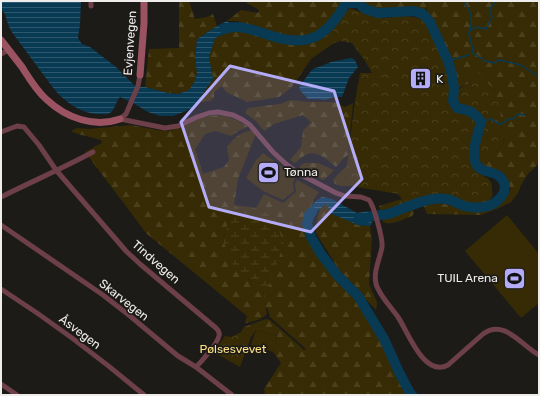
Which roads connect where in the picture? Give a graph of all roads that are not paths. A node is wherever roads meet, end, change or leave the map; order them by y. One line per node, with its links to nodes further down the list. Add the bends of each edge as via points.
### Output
1 (144, 1): 5 (street, Evjenvegen)
2 (1, 40): 3 (street)
3 (8, 50): 4 (street); 6 (street, via 42,95 61,110 87,121 109,122)
4 (1, 54)
5 (140, 75): 6 (street, Evjenvegen, via 132,102 126,114)
6 (120, 119): 13 (street, via 165,128 178,126 206,114 218,112 233,115 250,125 277,156 298,173 336,193 370,201 382,244 375,277 378,290 411,342 432,366 438,368 448,365 483,334 496,329 501,329)
7 (1, 132): 9 (street, via 17,126 24,127)
8 (93, 152): 9 (street)
9 (56, 170): 10 (street); 14 (street, Tindvegen, via 132,256 219,332 219,337)
10 (1, 197)
11 (1, 225): 14 (street, Skarvegen, via 103,295 178,356)
12 (1, 289): 17 (street, Åsvegen, via 80,344)
13 (539, 355)
14 (196, 367): 18 (street, Skarvegen)
15 (1, 384): 16 (street)
16 (17, 395)
17 (144, 395)
18 (232, 395)

